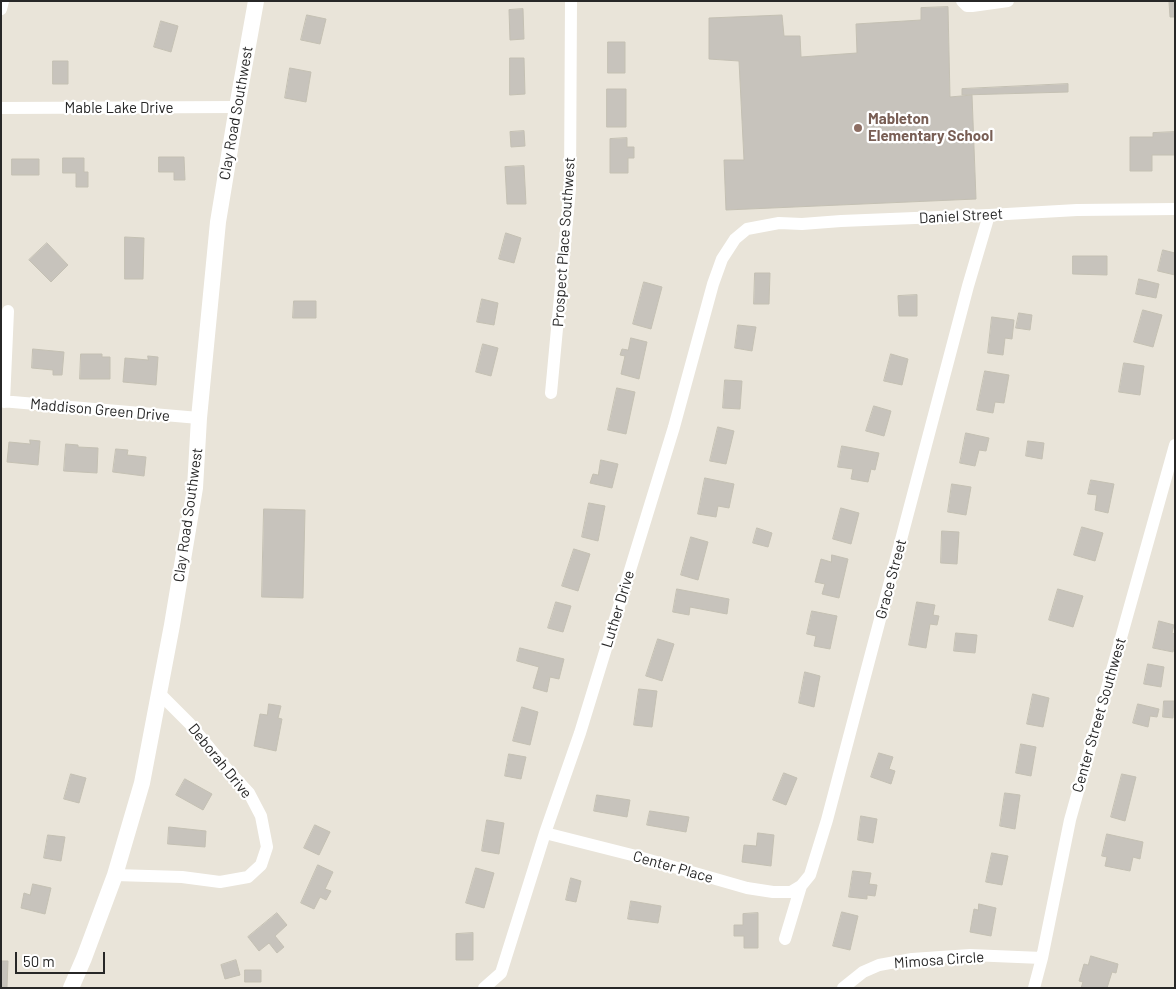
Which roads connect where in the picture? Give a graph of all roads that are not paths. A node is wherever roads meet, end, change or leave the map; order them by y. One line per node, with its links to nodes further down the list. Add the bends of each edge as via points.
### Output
1 (3, 1): 6 (street)
2 (256, 1): 7 (street, Clay Road Southwest)
3 (571, 1): 13 (street, Prospect Place Southwest, via 570,189)
4 (1008, 1): 5 (street, via 972,6)
5 (964, 3)
6 (1, 9)
7 (236, 107): 8 (street, Mable Lake Drive); 15 (street, Clay Road Southwest, via 218,222)
8 (1, 108)
9 (1175, 209): 10 (street, Daniel Street)
10 (989, 215): 11 (street, Daniel Street, via 779,223); 20 (street, Grace Street, via 827,820 810,875)
11 (747, 229): 18 (street, Luther Drive, via 735,239 722,259 713,284 671,437 580,733)
12 (8, 311): 14 (street)
13 (551, 393)
14 (3, 402): 15 (street, Maddison Green Drive)
15 (199, 418): 17 (street, Clay Road Southwest, via 195,488)
16 (1175, 445): 22 (street, Center Street Southwest, via 1070,820)
17 (159, 693): 19 (street, Clay Road Southwest, via 142,783); 19 (street, Deborah Drive, via 190,724 248,793 261,816 267,847 262,865 248,877 220,882)
18 (545, 833): 20 (street, Center Place, via 747,888 791,892); 24 (street, Luther Drive, via 501,973)
19 (115, 875): 23 (street, Clay Road Southwest)
20 (800, 886): 21 (street, Grace Street)
21 (785, 939)
22 (1042, 958): 25 (street, Mimosa Circle, via 970,955 912,959 879,965 863,972); 26 (street, Center Street Southwest)
23 (71, 988)
24 (484, 988)
25 (843, 988)
26 (1034, 988)

